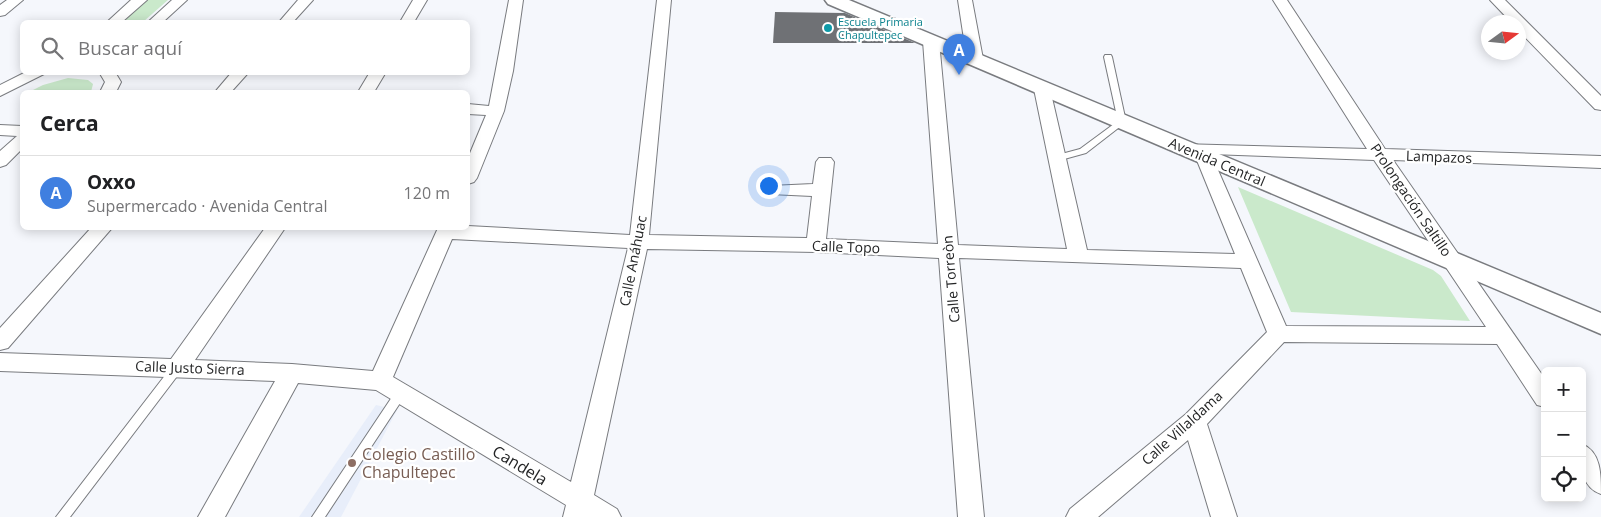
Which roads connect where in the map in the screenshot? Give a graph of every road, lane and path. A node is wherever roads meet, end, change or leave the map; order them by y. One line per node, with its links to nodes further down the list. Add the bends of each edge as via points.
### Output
1 (16, 0): 12 (street)
2 (140, 0): 13 (street)
3 (180, 0): 14 (street)
4 (306, 0): 15 (street)
5 (420, 0): 16 (street)
6 (516, 0): 31 (street)
7 (664, 0): 48 (street, Calle Anáhuac)
8 (834, 0): 17 (street, Avenida Central)
9 (965, 0): 19 (street)
10 (1280, 0): 37 (street, Prolongación Saltillo)
11 (1497, 0): 29 (street)
12 (0, 12)
13 (116, 20)
14 (157, 20)
15 (288, 20)
16 (408, 20)
17 (930, 41): 19 (street, Avenida Central); 50 (street, Calle Torreòn)
18 (1108, 57): 32 (lane)
19 (975, 59): 24 (street, Avenida Central)
20 (34, 75): 28 (street)
21 (109, 75): 25 (street, via 113,82)
22 (238, 75): 26 (street)
23 (376, 75): 27 (street)
24 (1042, 89): 32 (street, Avenida Central); 38 (street)
25 (109, 90)
26 (225, 90)
27 (367, 90)
28 (0, 91)
29 (1601, 105)
30 (470, 109): 31 (street)
31 (496, 110): 42 (street)
32 (1122, 122): 36 (street, Avenida Central); 38 (lane, via 1083,151)
33 (0, 130): 34 (street)
34 (20, 131)
35 (20, 142): 39 (street)
36 (1196, 153): 37 (street, Lampazos); 52 (street); 53 (street, Avenida Central)
37 (1380, 155): 41 (street, Lampazos); 53 (street, Prolongación Saltillo)
38 (1057, 158): 51 (street)
39 (0, 160)
40 (825, 162): 44 (street)
41 (1601, 162)
42 (470, 173)
43 (777, 190): 44 (street)
44 (822, 190): 49 (street)
45 (100, 230): 57 (street)
46 (274, 230): 59 (street)
47 (446, 230): 48 (street, Calle Topo); 61 (street)
48 (639, 242): 49 (street, Calle Topo); 67 (street, Calle Anáhuac)
49 (816, 246): 50 (street, Calle Topo)
50 (948, 252): 51 (street, Calle Topo); 72 (street, Calle Torreòn)
51 (1079, 257): 52 (street, Calle Topo)
52 (1248, 261): 55 (street)
53 (1453, 261): 54 (street, Avenida Central); 56 (street, Prolongación Saltillo)
54 (1601, 324)
55 (1279, 334): 56 (street); 64 (street, Calle Villaldama)
56 (1504, 336): 62 (street, Prolongación Saltillo)
57 (0, 342)
58 (0, 362): 59 (street, Calle Justo Sierra)
59 (177, 368): 60 (street, Calle Justo Sierra); 68 (lane)
60 (292, 373): 61 (street, Calle Justo Sierra); 69 (street)
61 (380, 381): 63 (street, Candela)
62 (1541, 392)
63 (400, 394): 67 (street, Candela); 70 (lane)
64 (1194, 421): 73 (street, Calle Villaldama); 74 (street)
65 (1583, 457): 66 (street)
66 (1601, 483)
67 (578, 509): 71 (street, Candela)
68 (62, 517)
69 (211, 517)
70 (318, 517)
71 (608, 517)
72 (971, 517)
73 (1079, 517)
74 (1224, 517)

